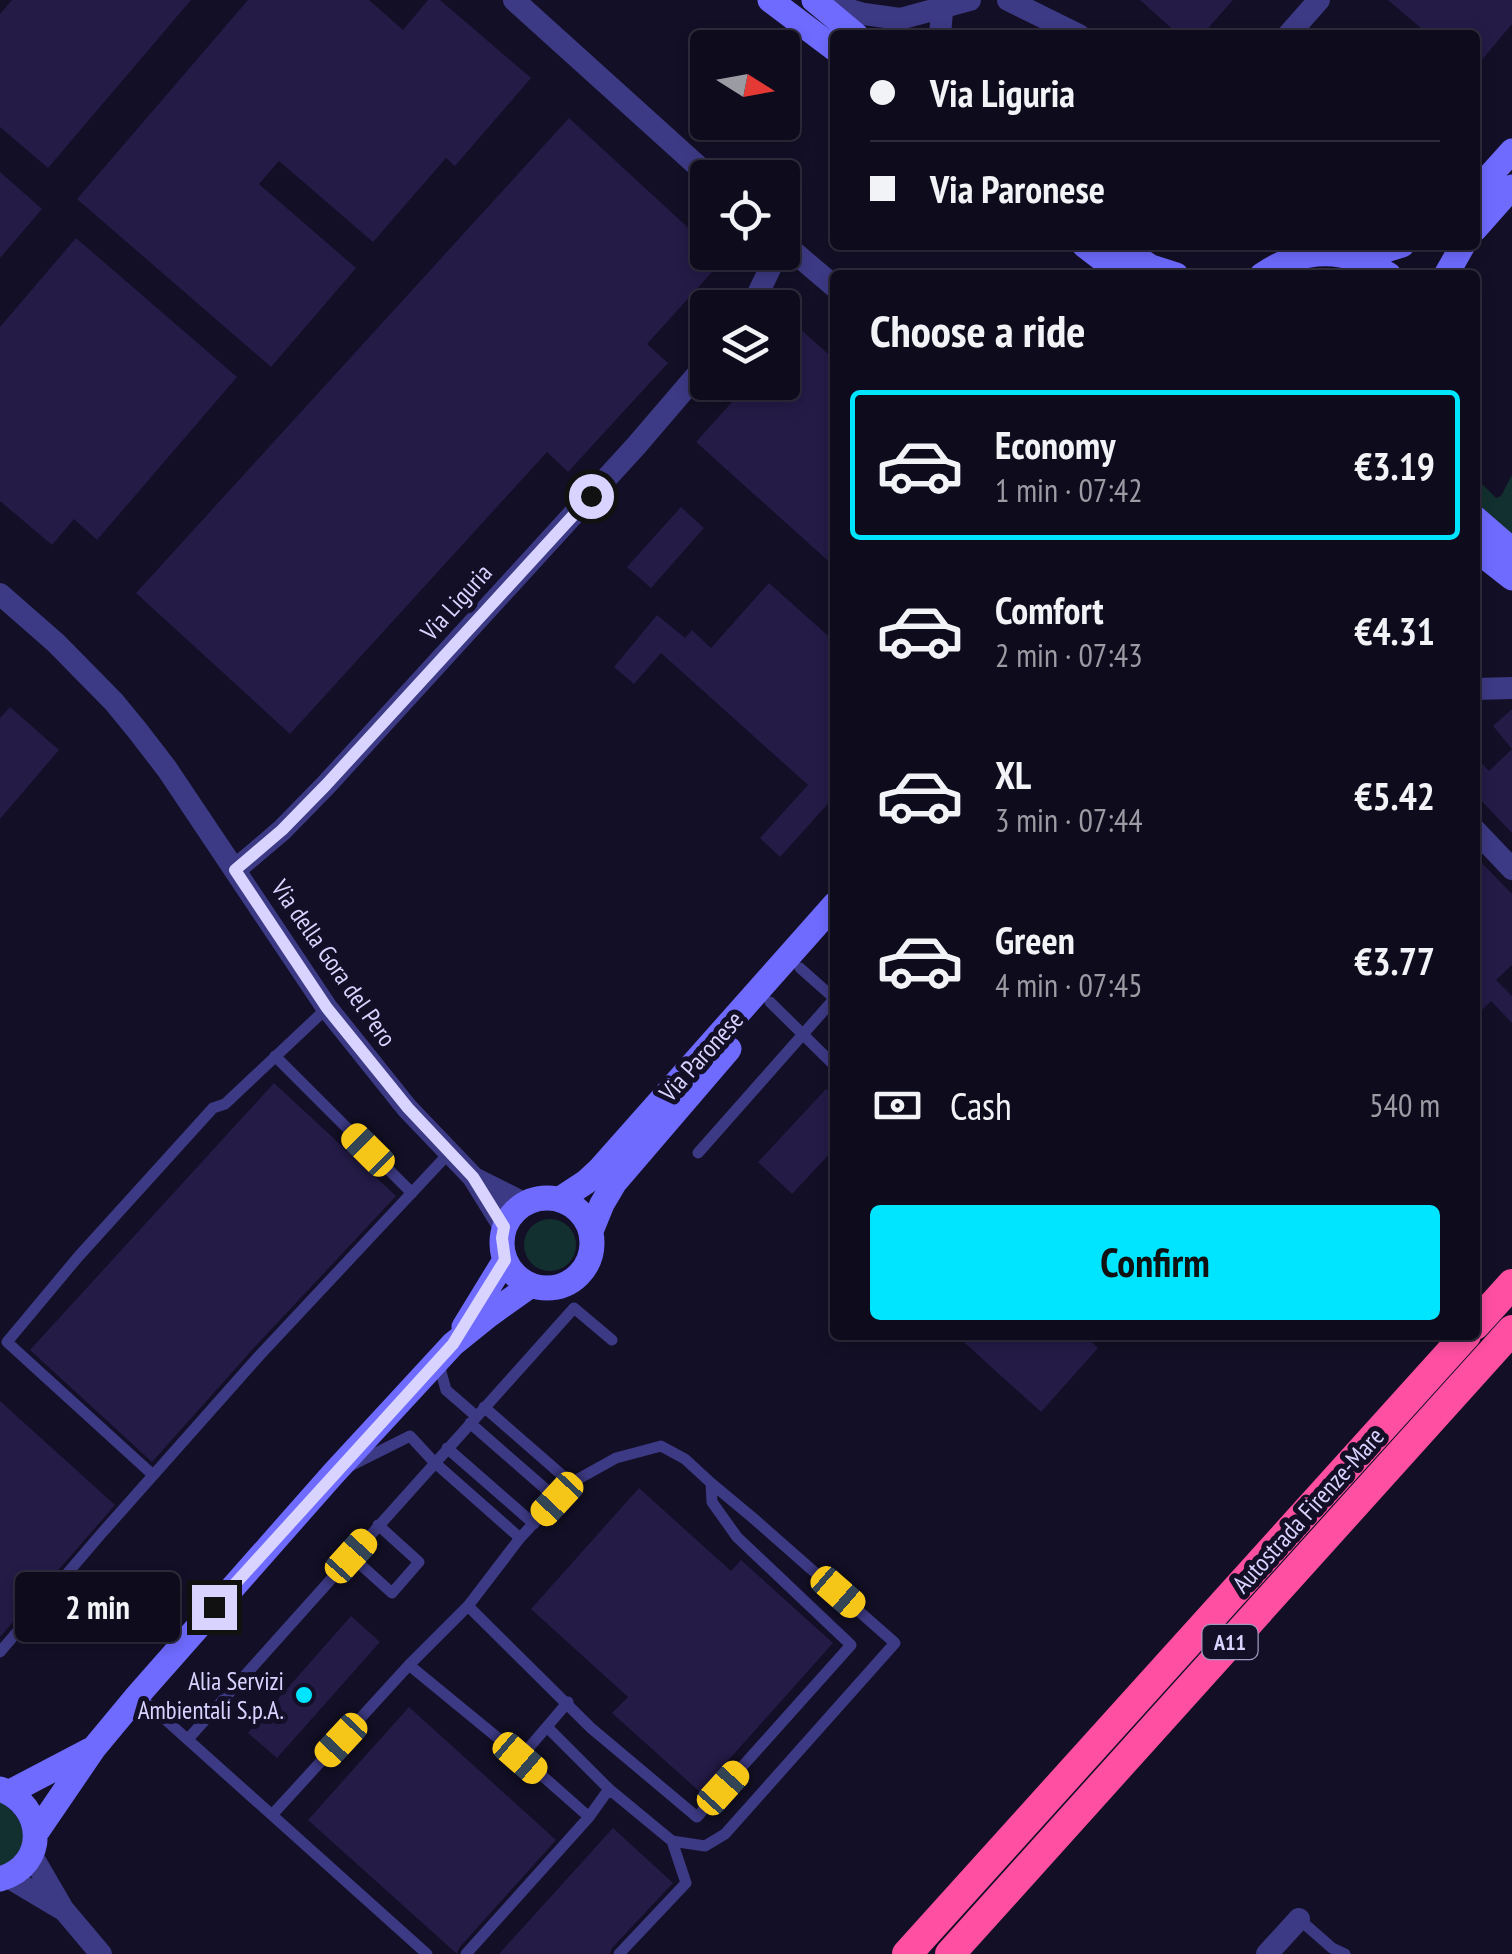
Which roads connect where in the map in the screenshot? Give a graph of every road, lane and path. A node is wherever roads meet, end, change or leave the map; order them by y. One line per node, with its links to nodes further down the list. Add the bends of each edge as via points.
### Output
1 (514, 0): 16 (street)
2 (770, 0): 14 (main road)
3 (815, 0): 8 (street, via 900,19); 9 (main road)
4 (970, 0): 8 (street)
5 (1008, 0): 11 (street)
6 (1041, 0): 12 (street)
7 (1318, 0): 13 (street)
8 (945, 3): 10 (street)
9 (850, 30)
10 (941, 30)
11 (1070, 30)
12 (1074, 30)
13 (1292, 30)
14 (830, 46)
15 (1512, 151): 17 (main road)
16 (691, 160)
17 (1480, 186)
18 (1512, 187): 19 (main road)
19 (1480, 223)
20 (1090, 250): 25 (main road)
21 (1125, 250): 26 (main road)
22 (1385, 250): 24 (main road)
23 (800, 257): 29 (street)
24 (1359, 258): 27 (main road, via 1310,254); 28 (main road)
25 (1116, 270)
26 (1160, 270)
27 (1269, 270)
28 (1380, 270)
29 (830, 283)
30 (690, 383): 40 (street, Via Liguria, via 326,785)
31 (1480, 522): 32 (main road)
32 (1512, 550)
33 (1480, 553): 34 (main road)
34 (1512, 578)
35 (0, 594): 40 (street, Via della Gora del Pero, via 114,702)
36 (1512, 688): 37 (street)
37 (1480, 690)
38 (1480, 835): 39 (street)
39 (1512, 869)
40 (235, 870): 47 (street, Via della Gora del Pero)
41 (830, 910): 55 (main road, Via Paronese, via 600,1170)
42 (830, 936): 43 (main road, Via Paronese)
43 (800, 968): 44 (lane); 45 (main road, Via Paronese)
44 (830, 994)
45 (770, 1002): 48 (lane); 58 (main road, Via Paronese, via 615,1182)
46 (830, 1004): 48 (lane)
47 (327, 1008): 49 (lane); 51 (street, Via della Gora del Pero)
48 (802, 1035): 50 (lane); 52 (lane)
49 (274, 1056): 54 (lane); 71 (lane, via 213,1108 8,1342)
50 (830, 1061)
51 (450, 1152): 53 (street, Via della Gora del Pero); 54 (lane)
52 (698, 1153)
53 (473, 1177): 56 (street, Via della Gora del Pero); 57 (street, Via della Gora del Pero)
54 (408, 1198): 71 (lane)
55 (560, 1199): 56 (main road, Via Paronese); 58 (main road, via 574,1206)
56 (524, 1204): 57 (main road)
57 (504, 1227): 59 (main road)
58 (591, 1231): 61 (main road, Via Paronese, via 590,1259 572,1281)
59 (505, 1260): 61 (main road); 66 (main road, Via Paronese)
60 (1512, 1284): 62 (highway)
61 (531, 1286): 66 (main road, Via Paronese)
62 (1480, 1319)
63 (1512, 1330): 102 (highway, Autostrada Firenze-Mare / A11)
64 (612, 1340): 67 (lane, via 574,1308)
65 (1461, 1340): 101 (highway, Autostrada Firenze-Mare / A11)
66 (446, 1353): 67 (lane, via 446,1390); 70 (main road, Via Paronese)
67 (477, 1415): 68 (lane); 72 (lane); 74 (lane)
68 (447, 1448): 69 (lane); 75 (lane)
69 (434, 1462): 70 (lane, via 410,1436); 76 (lane); 77 (lane)
70 (334, 1474): 82 (main road, Via Paronese)
71 (153, 1475): 80 (lane)
72 (571, 1483): 73 (lane, via 616,1458 661,1446); 74 (lane)
73 (711, 1483): 83 (lane, via 712,1502 737,1537 851,1645 697,1817); 92 (lane, via 895,1642 725,1834 705,1846)
74 (557, 1499): 75 (lane)
75 (534, 1524): 77 (lane)
76 (378, 1526): 78 (lane); 78 (lane, via 419,1562 392,1593)
77 (520, 1538): 79 (lane)
78 (351, 1556): 85 (lane)
79 (468, 1606): 81 (lane); 83 (lane)
80 (0, 1652)
81 (410, 1665): 87 (lane); 90 (lane)
82 (138, 1695): 85 (lane); 86 (main road, Via Paronese)
83 (568, 1702): 84 (lane)
84 (548, 1728): 87 (lane); 88 (lane)
85 (188, 1739): 90 (lane)
86 (94, 1748): 89 (main road, Via Paronese); 93 (main road, Via Paronese)
87 (520, 1758): 91 (lane)
88 (609, 1789): 91 (lane); 92 (lane)
89 (5, 1790): 93 (main road, via 28,1809)
90 (272, 1815): 98 (lane)
91 (588, 1818): 99 (lane)
92 (672, 1841): 100 (lane, via 686,1883)
93 (33, 1844): 94 (main road, Via Paronese, via 18,1871); 95 (street)
94 (4, 1878): 95 (street)
95 (63, 1909): 97 (street)
96 (1299, 1919): 103 (street); 104 (lane)
97 (101, 1954)
98 (427, 1954)
99 (466, 1954)
100 (619, 1954)
101 (907, 1954)
102 (950, 1954)
103 (1268, 1954)
104 (1346, 1954)

